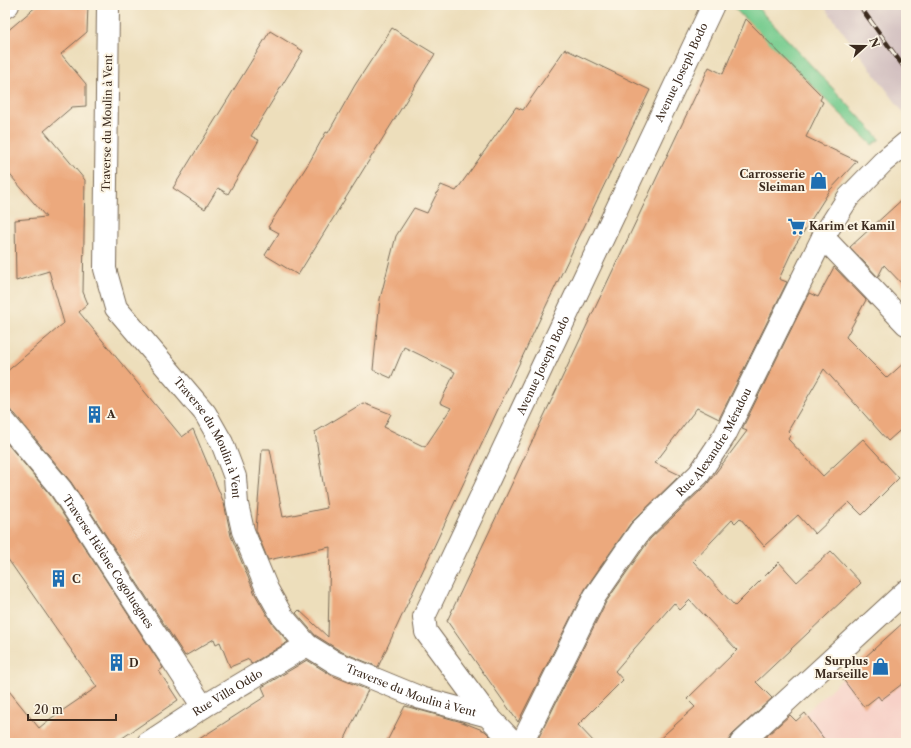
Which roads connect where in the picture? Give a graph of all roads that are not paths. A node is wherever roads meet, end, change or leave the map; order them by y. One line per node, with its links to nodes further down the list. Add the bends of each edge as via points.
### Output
1 (8, 5): 4 (street)
2 (108, 5): 10 (street, Traverse du Moulin à Vent, via 105,269 116,308 205,413 222,443 235,477 243,531 267,589 282,616)
3 (713, 5): 12 (street, Avenue Joseph Bodo, via 424,617 426,632)
4 (5, 7)
5 (906, 143): 6 (street, Rue Alexandre Méradou, via 883,162 848,198)
6 (823, 237): 7 (street); 15 (street, Rue Alexandre Méradou, via 725,435 699,474 640,531 595,596)
7 (906, 324)
8 (5, 422): 11 (street, Traverse Hèlène Cogoluegnes, via 60,489)
9 (906, 590): 16 (street)
10 (307, 645): 11 (street, Rue Villa Oddo); 12 (street, Traverse du Moulin à Vent, via 336,663 421,698)
11 (203, 707): 13 (street, Rue Villa Oddo)
12 (488, 716): 14 (street, Traverse du Moulin à Vent)
13 (148, 743)
14 (514, 743)
15 (522, 743)
16 (742, 743)

